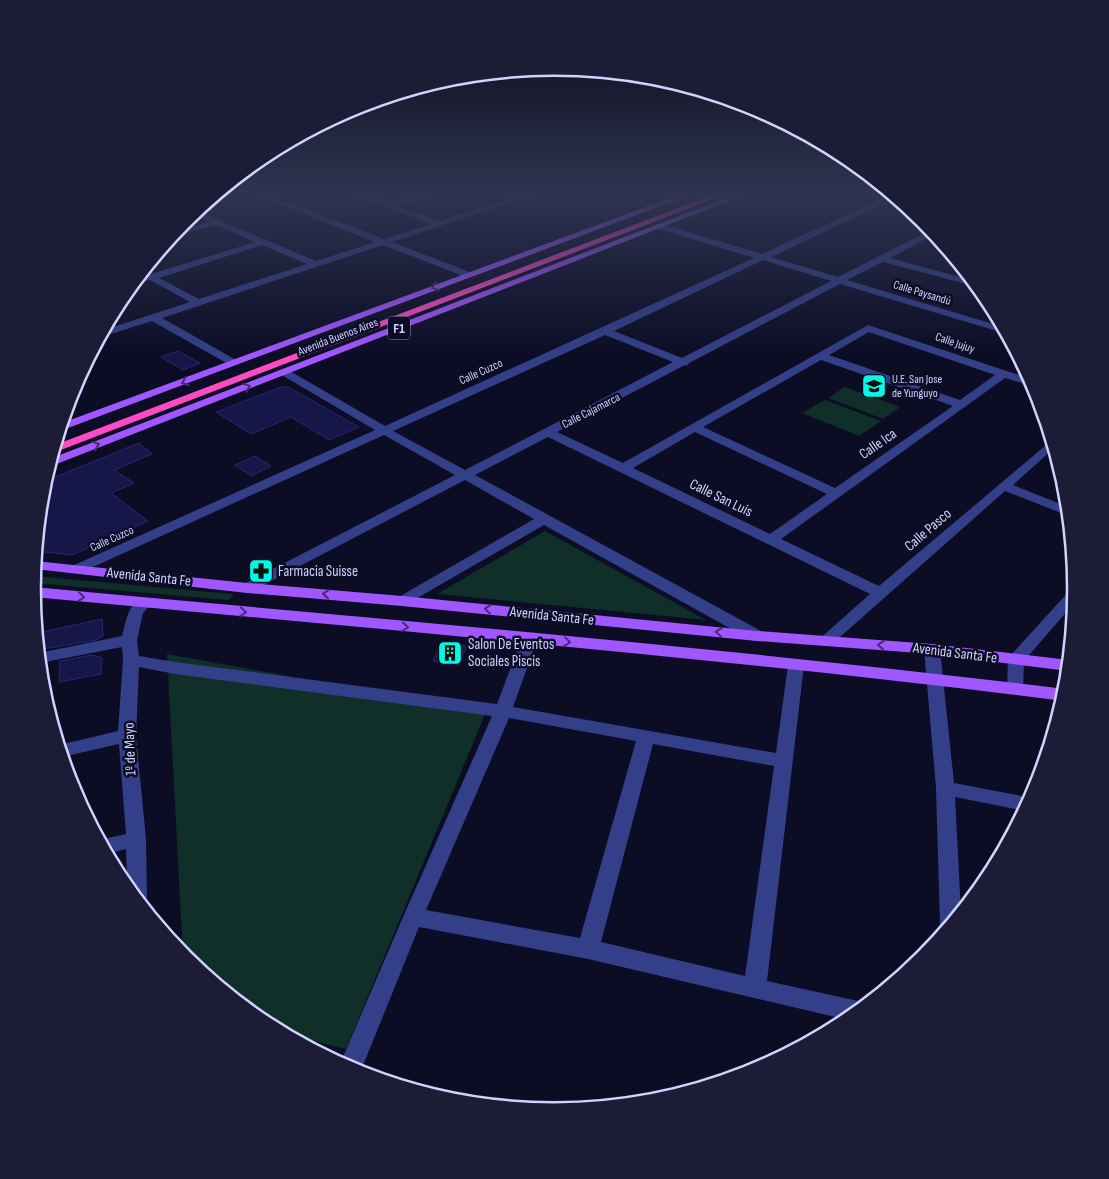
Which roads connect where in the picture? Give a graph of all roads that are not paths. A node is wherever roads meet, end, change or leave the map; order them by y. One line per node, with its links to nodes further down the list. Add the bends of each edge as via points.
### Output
1 (247, 247): 17 (street)
2 (275, 247): 14 (street)
3 (369, 247): 14 (street)
4 (397, 247): 15 (street)
5 (543, 247): 15 (main road, Avenida Buenos Aires)
6 (567, 247): 38 (highway, Avenida Buenos Aires / F1)
7 (584, 247): 39 (highway, Avenida Buenos Aires / F1)
8 (605, 247): 30 (main road, Avenida Buenos Aires / F1)
9 (728, 247): 12 (street, Calle Paysandú)
10 (784, 247): 12 (street, Calle Cuzco)
11 (906, 247): 13 (street, Calle Cajamarca)
12 (761, 257): 21 (street, Calle Paysandú); 26 (street, Calle Cuzco)
13 (884, 259): 18 (street); 21 (street, Calle Cajamarca)
14 (317, 265): 22 (street)
15 (468, 274): 29 (main road, Avenida Buenos Aires, one-way to 29)
16 (961, 275): 18 (street)
17 (151, 277): 19 (street); 22 (street)
18 (956, 278): 20 (street)
19 (146, 279)
20 (964, 281)
21 (840, 282): 24 (street, Calle Paysandú); 28 (street, Calle Cajamarca)
22 (199, 303): 23 (street)
23 (153, 317): 25 (street); 29 (street)
24 (996, 328)
25 (111, 331)
26 (605, 331): 28 (street); 36 (street, Calle Cuzco)
27 (821, 356): 31 (street, Calle Jujuy, via 868,328); 33 (street); 35 (street)
28 (684, 362): 37 (street, Calle Cajamarca)
29 (234, 364): 34 (main road, Avenida Buenos Aires, one-way to 34)
30 (284, 372): 36 (street); 41 (main road, Avenida Buenos Aires / F1, one-way to 30)
31 (1002, 374): 32 (street, Calle Jujuy); 33 (street, Calle Ica)
32 (1023, 381)
33 (962, 405): 45 (street, Calle Ica)
34 (68, 425)
35 (695, 428): 42 (street); 45 (street)
36 (383, 430): 43 (street); 50 (street, Calle Cuzco)
37 (548, 432): 42 (street, Calle San Luis); 43 (street, Calle Cajamarca)
38 (65, 437)
39 (62, 447)
40 (1047, 448): 44 (street, Calle Pasco)
41 (58, 460)
42 (624, 468): 48 (street, Calle San Luis)
43 (464, 475): 47 (street); 51 (street, Calle Cajamarca)
44 (1004, 486): 46 (street); 53 (street, Calle Pasco)
45 (835, 493): 48 (street, Calle Ica)
46 (1061, 509)
47 (544, 518): 54 (street); 57 (street)
48 (771, 540): 53 (street, Calle San Luis)
49 (42, 566): 50 (main road, Avenida Santa Fe)
50 (78, 570): 51 (main road, Avenida Santa Fe)
51 (247, 588): 54 (main road, Avenida Santa Fe, one-way to 51)
52 (41, 593): 56 (main road, Avenida Santa Fe, one-way to 56)
53 (880, 593): 60 (street, Calle Pasco)
54 (402, 601): 57 (main road, Avenida Santa Fe, one-way to 54)
55 (1068, 601): 64 (street)
56 (144, 603): 58 (main road, Avenida Santa Fe, one-way to 58); 59 (street, 1º de Mayo, via 136,612)
57 (757, 636): 60 (main road, Avenida Santa Fe)
58 (530, 638): 65 (main road, Avenida Santa Fe, one-way to 65); 70 (street)
59 (129, 640): 62 (street); 63 (street, 1º de Mayo)
60 (825, 641): 61 (main road, Avenida Santa Fe, one-way to 60)
61 (932, 649): 64 (main road, Avenida Santa Fe); 67 (street)
62 (46, 657)
63 (131, 660): 70 (street); 71 (street, 1º de Mayo)
64 (1016, 660): 66 (main road, Avenida Santa Fe); 68 (street)
65 (796, 665): 67 (main road, Avenida Santa Fe); 74 (street)
66 (1062, 665)
67 (935, 679): 68 (main road, Avenida Santa Fe); 75 (street)
68 (1015, 688): 69 (main road, Avenida Santa Fe)
69 (1057, 694)
70 (503, 711): 72 (street); 81 (street)
71 (128, 736): 73 (street); 77 (street, 1º de Mayo)
72 (646, 736): 74 (street); 82 (street)
73 (66, 749)
74 (785, 761): 83 (street)
75 (945, 788): 76 (street); 80 (street)
76 (1022, 803)
77 (136, 839): 78 (street); 79 (street, 1º de Mayo)
78 (110, 845)
79 (137, 888)
80 (951, 915)
81 (414, 917): 82 (street); 85 (street)
82 (588, 949): 83 (street)
83 (755, 987): 84 (street)
84 (849, 1010)
85 (353, 1062)

